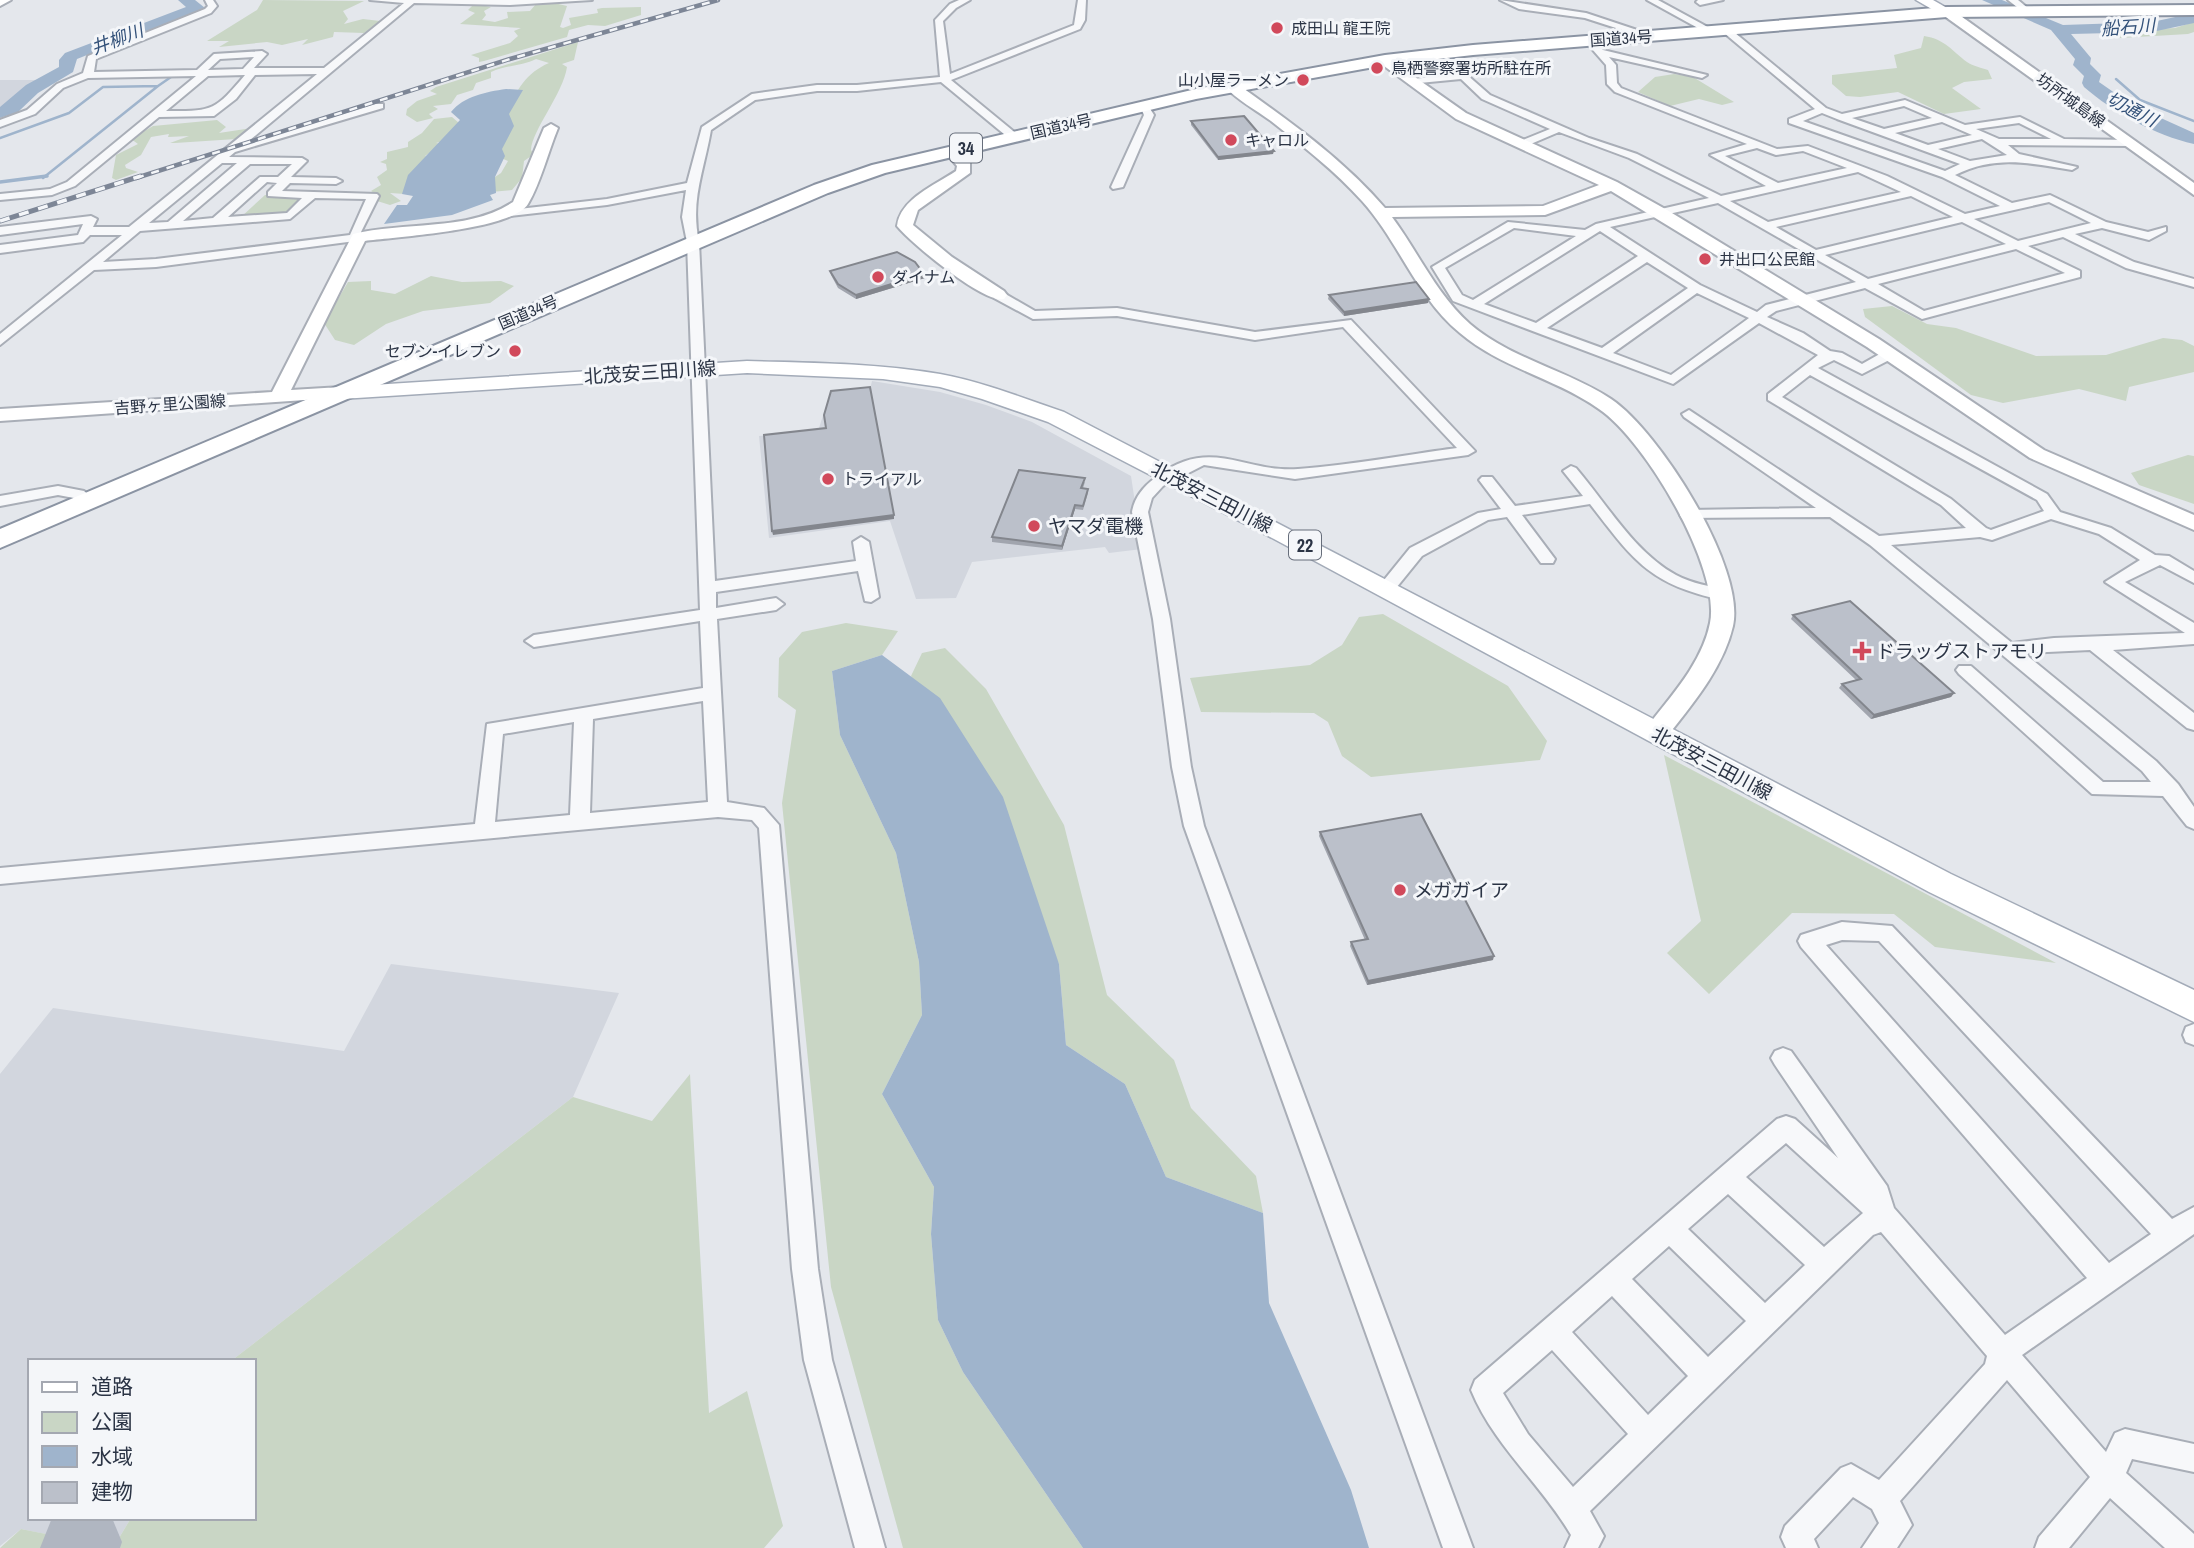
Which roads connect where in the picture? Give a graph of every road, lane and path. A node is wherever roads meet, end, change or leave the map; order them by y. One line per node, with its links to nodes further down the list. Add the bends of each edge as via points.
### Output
1 (209, 0): 25 (street, via 213,6 208,11 91,58)
2 (374, 0): 13 (street)
3 (589, 0): 12 (street)
4 (966, 0): 27 (street, via 939,20)
5 (1082, 0): 27 (street, via 1077,27)
6 (1504, 0): 19 (street, via 1586,16)
7 (1651, 0): 18 (street)
8 (1719, 0): 14 (street)
9 (1923, 0): 17 (main road)
10 (452, 1): 11 (street); 13 (street)
11 (511, 1): 12 (street)
12 (564, 1)
13 (410, 2): 23 (street)
14 (1700, 2)
15 (2010, 4): 16 (highway, 国道34号 / 34); 17 (highway, 国道34号 / 34)
16 (2194, 10)
17 (1947, 12): 18 (highway, 国道34号 / 34); 45 (street, 坊所城島線)
18 (1718, 30): 19 (highway, 国道34号 / 34); 32 (street)
19 (1650, 36): 20 (highway, 国道34号 / 34)
20 (1595, 46): 21 (highway, 国道34号 / 34); 26 (street); 47 (street, via 1611,65 1612,84 1618,90)
21 (1385, 60): 28 (street); 29 (highway, 国道34号 / 34)
22 (250, 71): 23 (street); 24 (street); 24 (street, via 262,54 218,56); 33 (street, via 232,97 210,114)
23 (326, 71): 50 (street)
24 (202, 74): 25 (street); 33 (street)
25 (87, 75): 36 (street, via 60,86 31,112)
26 (1702, 75)
27 (945, 79): 42 (street); 59 (street, via 752,97 706,129)
28 (1412, 82): 39 (street, via 1463,76 1486,97); 46 (street, via 1461,116)
29 (1231, 86): 31 (highway, 国道34号 / 34); 72 (street, via 1305,140)
30 (379, 106): 50 (street)
31 (1143, 106): 42 (highway, 国道34号 / 34); 61 (street, via 1149,115)
32 (1822, 110): 34 (street); 56 (street, via 1793,121)
33 (158, 114): 68 (street, via 71,184 52,192)
34 (1841, 117): 35 (street, via 1905,103); 40 (street)
35 (1943, 119): 38 (street); 40 (street)
36 (0, 124)
37 (551, 128): 71 (street, via 520,204)
38 (1964, 128): 41 (street); 44 (street, via 2020,120)
39 (1558, 129): 46 (street); 69 (street, via 1633,156)
40 (1885, 132): 48 (street)
41 (1983, 136): 43 (street); 48 (street)
42 (1014, 137): 49 (highway, 国道34号 / 34)
43 (1998, 142): 44 (street); 51 (street)
44 (2065, 142): 45 (street)
45 (2131, 143): 63 (street, 坊所城島線)
46 (1522, 144): 60 (street)
47 (1758, 145): 55 (street, via 1776,152 1804,148); 62 (street, via 1715,155)
48 (1929, 149): 53 (street)
49 (952, 152): 87 (highway, 国道34号 / 34, via 821,189); 96 (street, via 965,165 963,173 912,207 905,226 946,261)
50 (222, 156): 52 (street); 81 (street)
51 (2016, 157): 53 (street); 54 (street)
52 (248, 160): 57 (street, via 302,161); 65 (street)
53 (1969, 164): 56 (street)
54 (2072, 167)
55 (1859, 169): 62 (street); 64 (street)
56 (1946, 175): 70 (street)
57 (284, 180): 58 (street); 66 (street, via 264,179); 67 (street, via 272,194)
58 (336, 181)
59 (692, 185): 71 (street, via 607,202); 87 (street, via 688,217)
60 (1612, 185): 72 (street, via 1545,210); 73 (street)
61 (1117, 187)
62 (1777, 187): 69 (street)
63 (2194, 190)
64 (1914, 192): 74 (street); 79 (street)
65 (208, 194): 66 (street); 77 (street)
66 (247, 195): 75 (street)
67 (312, 195): 75 (street, via 290,216); 86 (street, via 373,195 355,233)
68 (0, 197)
69 (1720, 200): 73 (street); 79 (street)
70 (2011, 206): 74 (street); 76 (street, via 2050,198)
71 (510, 213): 86 (street)
72 (1381, 213): 120 (street, via 1444,306 1466,330 1582,389 1624,418 1647,443)
73 (1661, 213): 78 (street); 97 (street)
74 (1964, 218): 88 (street); 90 (street)
75 (216, 222): 77 (street)
76 (2102, 224): 80 (street, via 2149,236); 84 (street)
77 (171, 225): 81 (street)
78 (1600, 226): 85 (street); 91 (street)
79 (1766, 226): 90 (street)
80 (2162, 229)
81 (133, 230): 83 (street); 92 (street)
82 (0, 231): 83 (street, via 91,219)
83 (86, 231): 89 (street, via 83,238)
84 (2064, 233): 88 (street); 94 (street, via 2130,265)
85 (1586, 234): 98 (street); 98 (street, via 1512,224 1438,267 1457,298)
86 (359, 237): 92 (street, via 146,264); 108 (street)
87 (693, 242): 105 (street); 107 (highway, 国道34号 / 34)
88 (2017, 245): 93 (street); 93 (street, via 2076,274 1922,315)
89 (0, 249)
90 (1813, 254): 93 (street)
91 (1647, 256): 95 (street); 100 (street)
92 (91, 266): 101 (street)
93 (1865, 283): 97 (street)
94 (2194, 283)
95 (1696, 288): 99 (street); 102 (street)
96 (998, 295): 112 (street, via 1033,315 1117,312 1255,336 1346,323 1468,451 1296,474 1203,460)
97 (1801, 299): 99 (street); 103 (street)
98 (1475, 304): 100 (street)
99 (1756, 316): 102 (street, via 1673,380); 104 (street)
100 (1539, 327): 102 (street)
101 (0, 341)
102 (1604, 353)
103 (1889, 354): 104 (street, via 1862,370); 121 (street, via 2037,454)
104 (1827, 355): 106 (street)
105 (695, 369): 107 (main road, 北茂安三田川線 / 22); 112 (main road, 北茂安三田川線 / 22, via 811,368 941,381 1056,417); 130 (street)
106 (1809, 369): 119 (street, via 2042,497 2053,509); 122 (street, via 1773,397 1946,502)
107 (341, 393): 108 (highway, 国道34号 / 34)
108 (277, 408): 110 (street, 吉野ヶ里公園線); 116 (highway, 国道34号 / 34)
109 (1689, 414): 118 (street)
110 (0, 415)
111 (1571, 471): 114 (street)
112 (1171, 476): 131 (main road, 北茂安三田川線 / 22); 172 (street, via 1150,486 1139,508 1163,624 1180,775 1194,826)
113 (1487, 480): 117 (street)
114 (1595, 499): 117 (street); 132 (street, via 1652,566 1669,578)
115 (0, 501): 116 (street, via 63,490 74,491)
116 (88, 501): 123 (highway, 国道34号 / 34)
117 (1511, 512): 126 (street); 131 (street, via 1484,516 1416,552)
118 (1835, 512): 120 (street); 124 (street)
119 (2051, 514): 122 (street, via 1992,535); 127 (street, via 2105,531)
120 (1688, 515): 132 (street, via 1720,579)
121 (2194, 523)
122 (1980, 532): 124 (street)
123 (0, 539)
124 (1876, 541): 140 (street)
125 (861, 542): 128 (street)
126 (1547, 559)
127 (2152, 560): 129 (street, via 2163,560); 136 (street, via 2113,582)
128 (865, 565): 130 (street); 133 (street)
129 (2194, 578)
130 (705, 589): 135 (street)
131 (1386, 589): 145 (main road, 北茂安三田川線 / 22)
132 (1721, 595): 145 (street, via 1724,610 1713,648)
133 (871, 597)
134 (776, 604): 135 (street)
135 (707, 615): 138 (street); 142 (street)
136 (2194, 631)
137 (2194, 638): 139 (street, via 2166,644)
138 (534, 641)
139 (2094, 644): 140 (street); 144 (street)
140 (2008, 650): 146 (street, via 2150,766)
141 (1965, 670): 146 (street, via 2099,789)
142 (711, 693): 143 (street); 147 (street)
143 (584, 714): 149 (street); 150 (street, via 494,729)
144 (2194, 723)
145 (1656, 733): 152 (main road, 北茂安三田川線 / 22, via 1940,883)
146 (2171, 789): 148 (street)
147 (718, 809): 149 (street); 171 (street, via 757,813 769,825 805,1269 818,1360)
148 (2194, 821)
149 (580, 822): 150 (street)
150 (484, 832): 151 (street)
151 (0, 876)
152 (2194, 1007)
153 (1783, 1058): 155 (street, via 1878,1195)
154 (1728, 1177): 155 (street, via 1786,1127); 157 (street); 159 (street)
155 (1886, 1218): 159 (street, via 1865,1225); 164 (street)
156 (2194, 1219): 158 (street)
157 (1669, 1228): 160 (street); 162 (street)
158 (2170, 1236): 161 (street); 161 (street, via 1884,932 1842,931 1809,941)
159 (1824, 1265): 162 (street)
160 (1613, 1278): 163 (street); 165 (street)
161 (2106, 1280): 164 (street)
162 (1766, 1322): 165 (street)
163 (1552, 1330): 166 (street); 170 (street, via 1485,1390 1518,1444)
164 (2001, 1354): 168 (street); 169 (street, via 1997,1371)
165 (1708, 1377): 166 (street)
166 (1648, 1435): 170 (street)
167 (2194, 1458): 168 (street, via 2125,1443)
168 (2109, 1476): 176 (street); 177 (street)
169 (1882, 1499): 174 (street, via 1850,1478 1796,1537); 175 (street, via 1897,1525)
170 (1572, 1508): 173 (street, via 1589,1536)
171 (870, 1548)
172 (1458, 1548)
173 (1580, 1548)
174 (1803, 1548)
175 (1877, 1548)
176 (2050, 1548)
177 (2187, 1548)

